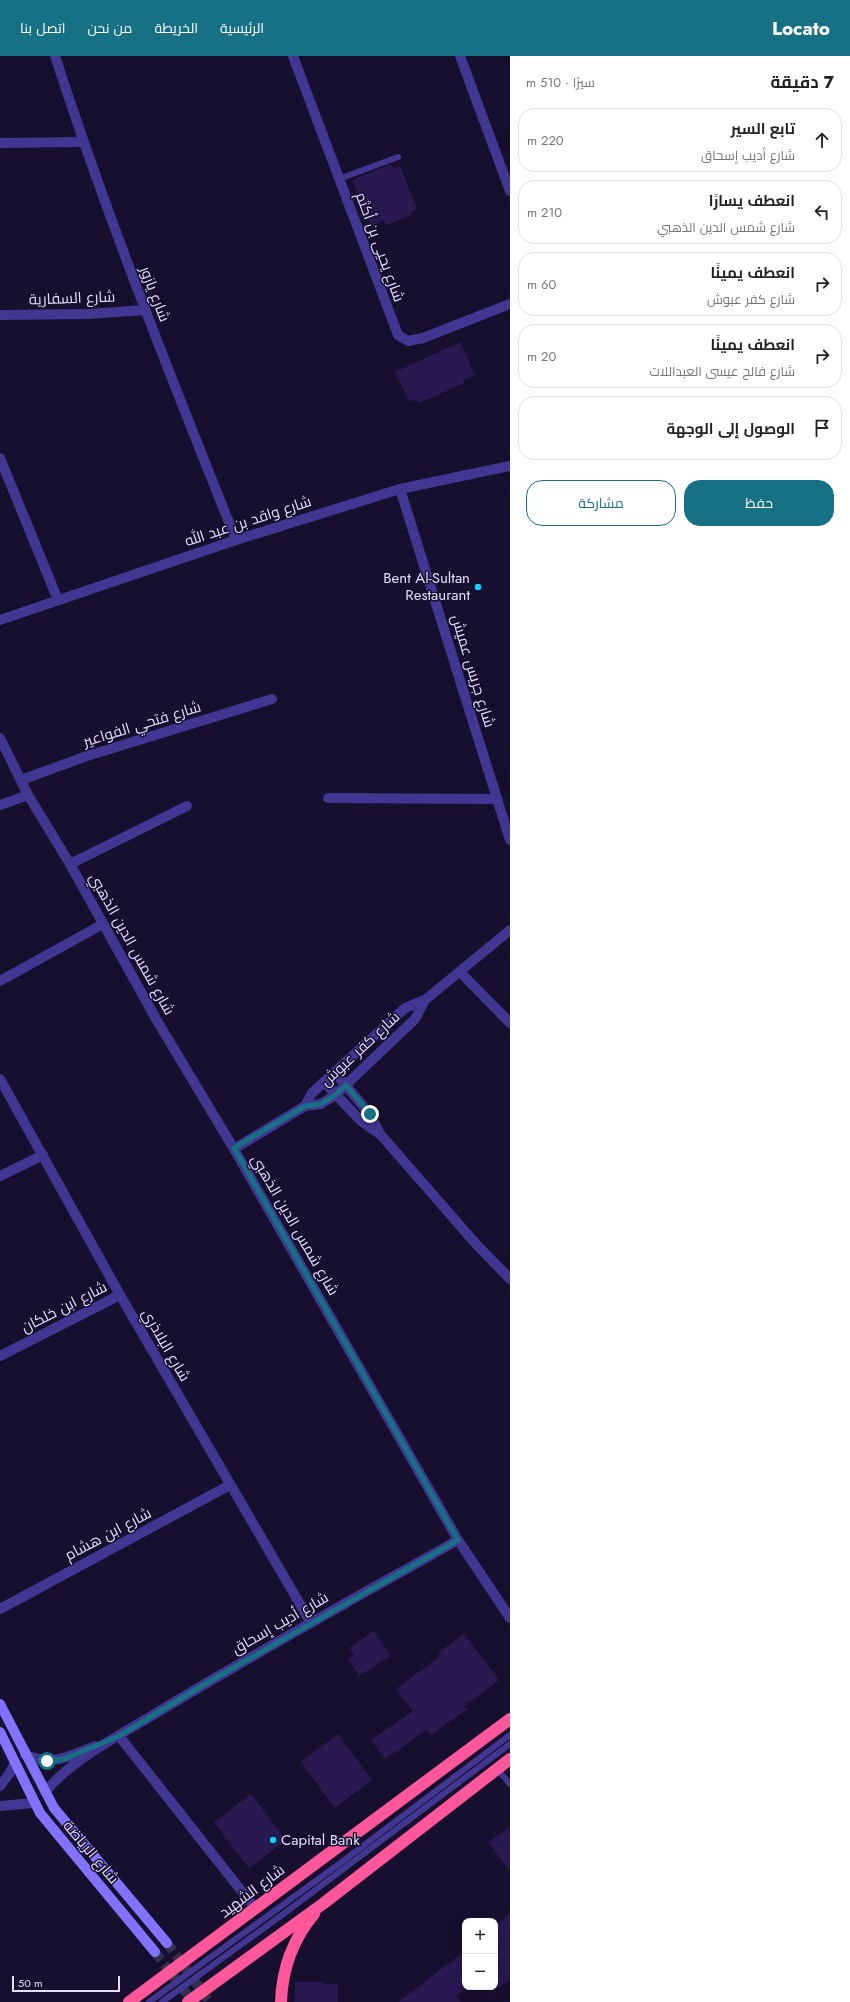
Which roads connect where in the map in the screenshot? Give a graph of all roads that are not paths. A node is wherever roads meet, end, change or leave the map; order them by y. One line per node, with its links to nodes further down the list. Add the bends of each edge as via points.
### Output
1 (55, 56): 4 (street, شارع يازور)
2 (293, 56): 7 (street, شارع يحيى بن أكثم)
3 (460, 56): 8 (street)
4 (83, 142): 5 (street); 10 (street, شارع يازور)
5 (0, 143)
6 (398, 156): 7 (lane)
7 (339, 179): 9 (street, شارع يحيى بن أكثم, via 396,332 402,338 408,341 423,338)
8 (510, 191)
9 (510, 304)
10 (145, 310): 11 (street, شارع السفارية, via 88,314); 16 (street, شارع يازور)
11 (0, 315)
12 (0, 458): 14 (street)
13 (510, 466): 15 (street, شارع واقد بن عبد الله)
14 (2, 469): 17 (street)
15 (400, 488): 16 (street, شارع واقد بن عبد الله); 24 (street, شارع جريس عميش)
16 (236, 540): 17 (street, شارع واقد بن عبد الله)
17 (58, 600): 18 (street, شارع واقد بن عبد الله)
18 (0, 620)
19 (272, 699): 21 (street, شارع فتحي الفواعير, via 87,756)
20 (0, 738): 21 (street, شارع شمس الدين الذهبي)
21 (21, 780): 22 (street, شارع شمس الدين الذهبي)
22 (28, 795): 25 (street); 28 (street, شارع شمس الدين الذهبي)
23 (328, 798): 24 (street)
24 (497, 800): 27 (street, شارع جريس عميش)
25 (0, 805)
26 (187, 806): 28 (street)
27 (510, 840)
28 (70, 864): 29 (street, شارع شمس الدين الذهبي)
29 (103, 924): 32 (street); 42 (street, شارع شمس الدين الذهبي)
30 (510, 930): 31 (street, شارع كفر عبوش)
31 (460, 972): 33 (street, شارع كفر عبوش); 34 (street)
32 (0, 981)
33 (425, 1000): 35 (street, شارع كفر عبوش, via 405,1008); 38 (street, شارع كفر عبوش, via 415,1018)
34 (510, 1023)
35 (335, 1073): 37 (street, شارع كفر عبوش); 38 (street)
36 (0, 1079): 43 (street, شارع البلاذري)
37 (324, 1082): 39 (street); 40 (street, شارع كفر عبوش, via 312,1093)
38 (346, 1085): 39 (street, شارع كفر عبوش); 41 (street, via 370,1114)
39 (335, 1095): 40 (street, شارع كفر عبوش, via 321,1104); 41 (street, via 361,1121)
40 (305, 1106): 42 (street, شارع كفر عبوش)
41 (380, 1134): 45 (street)
42 (234, 1148): 49 (street, شارع شمس الدين الذهبي)
43 (43, 1155): 44 (street); 46 (street, شارع البلاذري)
44 (0, 1176)
45 (510, 1279)
46 (120, 1296): 47 (street, شارع ابن خلكان); 48 (street, شارع البلاذري)
47 (0, 1356)
48 (230, 1485): 50 (street, شارع ابن هشام); 52 (street, شارع البلاذري)
49 (458, 1540): 51 (street, شارع شمس الدين الذهبي); 52 (street, شارع أديب إسحاق)
50 (0, 1609)
51 (510, 1618)
52 (311, 1623): 57 (street, شارع أديب إسحاق)
53 (0, 1704): 59 (main road, شارع الرياضة)
54 (510, 1719): 69 (highway, شارع الشهيد)
55 (0, 1732): 61 (main road, شارع الرياضة)
56 (510, 1735): 73 (lane, via 339,1864)
57 (119, 1736): 59 (street, شارع أديب إسحاق, via 56,1761 36,1760); 65 (street, شارع أديب إسحاق, via 60,1775); 69 (street)
58 (510, 1744): 74 (lane)
59 (25, 1755): 65 (main road, شارع الرياضة)
60 (510, 1759): 62 (highway)
61 (15, 1763): 64 (street); 66 (main road, شارع الرياضة)
62 (497, 1769): 63 (lane); 68 (highway)
63 (510, 1784)
64 (0, 1786)
65 (45, 1792): 70 (main road, شارع الرياضة, via 58,1815)
66 (34, 1803): 67 (street); 71 (main road, شارع الرياضة, via 45,1820)
67 (0, 1806)
68 (324, 1903): 75 (highway); 76 (highway, via 308,1921 296,1941 286,1967)
69 (255, 1908): 72 (highway, شارع الشهيد)
70 (167, 1943)
71 (155, 1952)
72 (129, 2002)
73 (149, 2002)
74 (162, 2002)
75 (188, 2002)
76 (281, 2002)

